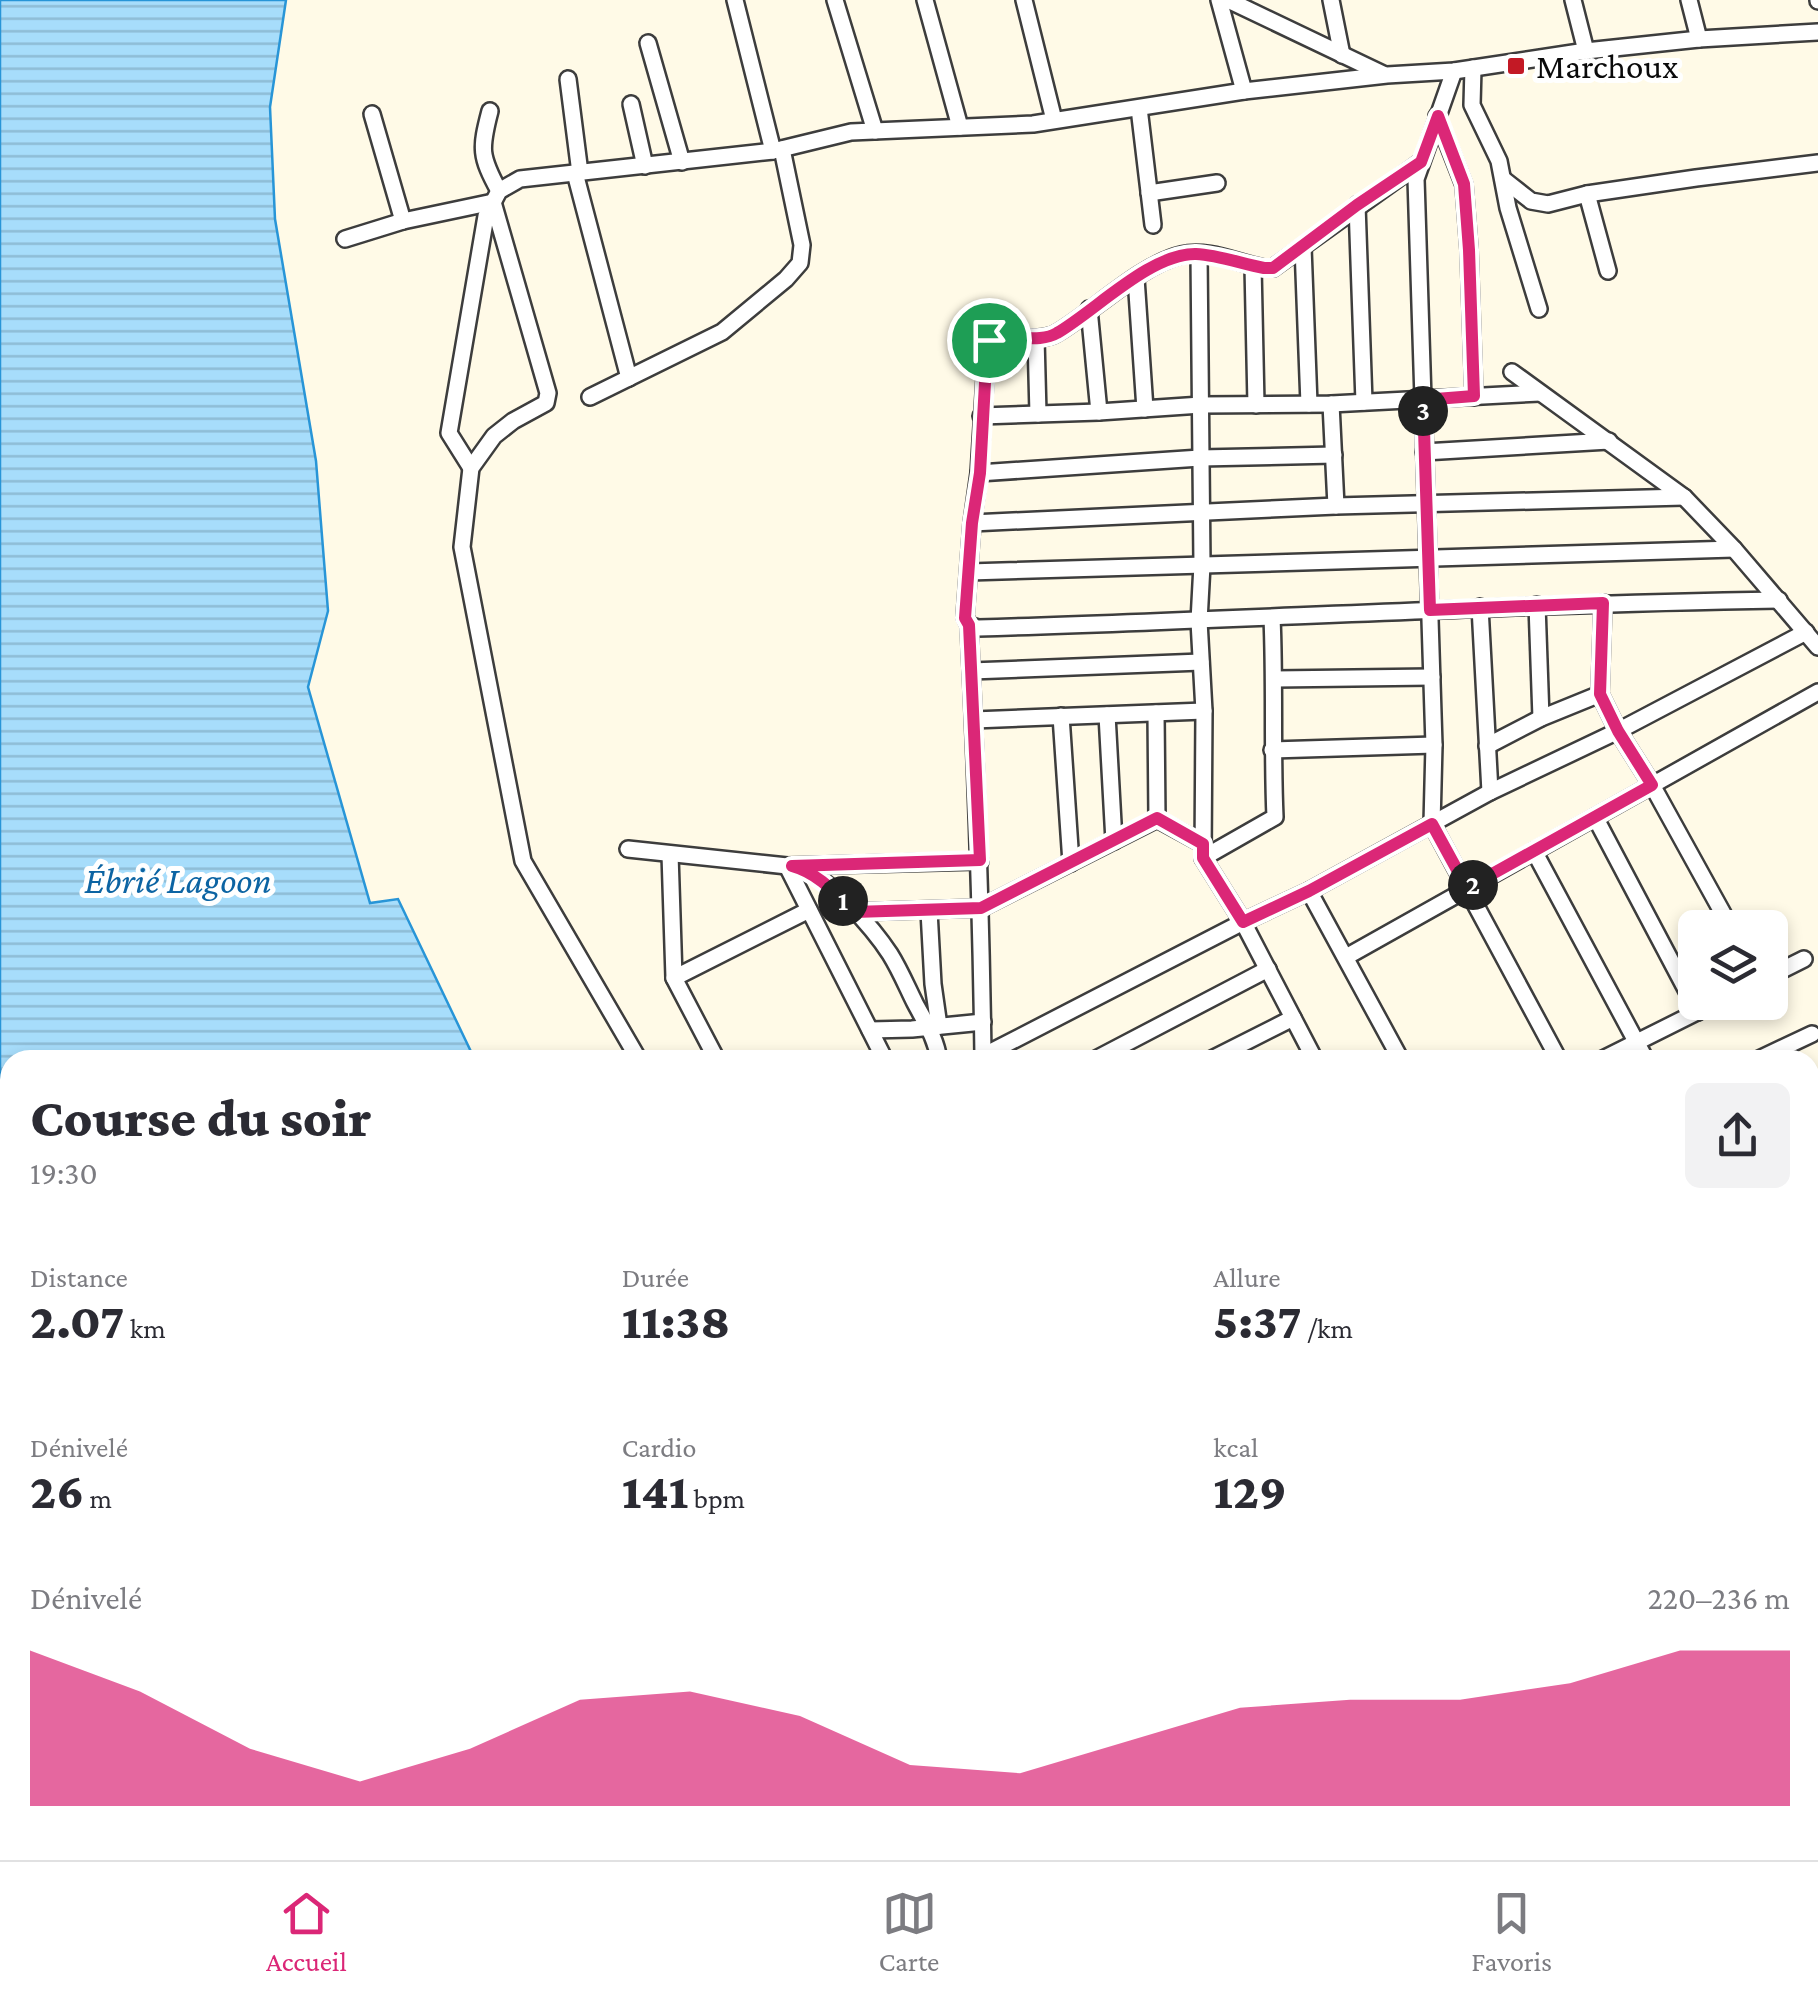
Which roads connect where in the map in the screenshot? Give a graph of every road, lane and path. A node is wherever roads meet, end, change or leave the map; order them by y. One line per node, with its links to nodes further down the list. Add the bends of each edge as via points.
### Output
1 (735, 0): 28 (street)
2 (835, 0): 27 (street)
3 (925, 0): 26 (street)
4 (1024, 0): 25 (street)
5 (1219, 0): 19 (street)
6 (1228, 0): 14 (street)
7 (1331, 0): 14 (street)
8 (1572, 0): 13 (street)
9 (1689, 0): 11 (street)
10 (1818, 32): 11 (street)
11 (1699, 38): 13 (street)
12 (648, 43): 29 (street)
13 (1586, 51): 15 (street)
14 (1342, 55): 17 (street)
15 (1473, 68): 16 (street); 34 (street, via 1472,105)
16 (1454, 71): 17 (street); 24 (street)
17 (1387, 76): 19 (street)
18 (568, 79): 33 (street)
19 (1244, 92): 21 (street)
20 (631, 104): 32 (street)
21 (1139, 108): 25 (street); 36 (street)
22 (490, 111): 38 (street, via 482,141)
23 (372, 114): 40 (street)
24 (1438, 116): 30 (street); 54 (street, via 1464,184)
25 (1054, 120): 26 (street)
26 (960, 127): 27 (street)
27 (875, 131): 28 (street)
28 (778, 150): 29 (street); 52 (street, via 802,245 800,263 722,332)
29 (682, 162): 32 (street)
30 (1421, 162): 39 (street); 56 (street, via 1416,179)
31 (1818, 162): 37 (street)
32 (646, 166): 33 (street)
33 (578, 173): 38 (street, via 520,179); 52 (street)
34 (1503, 178): 37 (street, via 1530,200 1548,204); 49 (street)
35 (1217, 183): 36 (street)
36 (1150, 193): 41 (street)
37 (1587, 194): 46 (street)
38 (496, 196): 40 (street); 70 (street, via 486,216 449,433); 70 (street, via 548,393 546,403 494,436)
39 (1357, 205): 43 (street); 57 (street)
40 (403, 221): 42 (street)
41 (1153, 225)
42 (346, 239)
43 (1303, 247): 45 (street, via 1273,268); 58 (street)
44 (1199, 254): 45 (street); 47 (street, via 1181,255); 60 (street)
45 (1253, 266): 61 (street)
46 (1608, 271)
47 (1136, 278): 48 (street); 62 (street)
48 (1089, 309): 50 (street, via 1054,336); 63 (street)
49 (1540, 310)
50 (1036, 338): 64 (street); 65 (street, via 989,340)
51 (1512, 372): 53 (street)
52 (629, 378): 55 (street)
53 (1540, 392): 54 (street); 66 (street)
54 (1474, 396): 56 (street)
55 (590, 397)
56 (1423, 400): 57 (street); 67 (street)
57 (1364, 402): 59 (street)
58 (1309, 404): 59 (street); 61 (street)
59 (1331, 404): 68 (street)
60 (1201, 405): 61 (street); 62 (street); 69 (street)
61 (1256, 405)
62 (1145, 409): 63 (street)
63 (1099, 412): 64 (street)
64 (1038, 414): 65 (street)
65 (982, 416): 71 (street)
66 (1610, 441): 67 (street); 72 (street)
67 (1424, 452): 73 (street)
68 (1334, 455): 69 (street); 74 (street)
69 (1200, 458): 71 (street); 75 (street)
70 (471, 468): 141 (street, via 462,547 523,861)
71 (980, 473): 76 (street)
72 (1684, 497): 73 (street); 77 (street)
73 (1425, 504): 74 (street); 78 (street)
74 (1336, 506): 75 (street)
75 (1200, 511): 76 (street); 79 (street)
76 (972, 523): 80 (street)
77 (1734, 549): 78 (street); 81 (street)
78 (1428, 558): 79 (street); 85 (street)
79 (1202, 565): 80 (street); 87 (street)
80 (969, 572): 88 (street)
81 (1780, 600): 82 (street); 89 (street)
82 (1603, 603): 83 (street); 96 (street)
83 (1537, 605): 84 (street); 101 (street)
84 (1480, 607): 85 (street); 105 (street)
85 (1430, 610): 86 (street); 93 (street)
86 (1272, 618): 87 (street); 94 (street)
87 (1199, 621): 88 (street); 91 (street)
88 (969, 625): 92 (street)
89 (1806, 632): 90 (street); 103 (street)
90 (1818, 648)
91 (1201, 662): 92 (street); 97 (street)
92 (972, 671): 102 (street)
93 (1432, 676): 94 (street); 104 (street)
94 (1275, 680): 106 (street)
95 (1818, 692): 107 (street)
96 (1600, 694): 101 (street); 103 (street)
97 (1204, 711): 98 (street); 114 (street)
98 (1156, 712): 99 (street); 110 (street)
99 (1107, 714): 100 (street); 112 (street)
100 (1061, 716): 102 (street); 118 (street)
101 (1541, 718): 105 (street)
102 (974, 720): 117 (street)
103 (1618, 731): 107 (street); 108 (street)
104 (1434, 746): 106 (street); 111 (street)
105 (1487, 746): 108 (street)
106 (1272, 750): 114 (street, via 1275,817)
107 (1652, 785): 109 (street); 124 (street)
108 (1490, 792): 111 (street)
109 (1595, 817): 115 (street); 132 (street)
110 (1157, 818): 112 (street); 114 (street)
111 (1432, 824): 120 (street); 121 (street)
112 (1114, 840): 118 (street)
113 (628, 849): 116 (street)
114 (1203, 851): 127 (street)
115 (1534, 851): 120 (street); 140 (street)
116 (670, 854): 119 (street); 133 (street)
117 (980, 860): 119 (street); 122 (street)
118 (1070, 863): 122 (street)
119 (789, 866): 123 (street); 126 (street, via 817,877)
120 (1467, 888): 128 (street); 151 (street)
121 (1309, 891): 127 (street); 128 (street)
122 (981, 908): 125 (street); 136 (street)
123 (809, 910): 133 (street); 138 (street)
124 (1720, 910)
125 (930, 911): 126 (street); 137 (street)
126 (854, 912): 137 (street)
127 (1243, 922): 131 (street); 146 (street)
128 (1346, 957): 150 (street)
129 (1804, 959): 130 (street)
130 (1788, 967)
131 (1268, 969): 134 (street); 147 (street)
132 (1678, 974)
133 (674, 978): 142 (street)
134 (1293, 1018): 148 (street); 149 (street)
135 (1681, 1020): 140 (street)
136 (983, 1022): 137 (street); 145 (street)
137 (934, 1026): 138 (street); 144 (street)
138 (870, 1030): 143 (street)
139 (1812, 1034): 154 (street)
140 (1636, 1042): 152 (street); 153 (street)
141 (634, 1050)
142 (711, 1050)
143 (876, 1050)
144 (938, 1050)
145 (980, 1050)
146 (995, 1050)
147 (1113, 1050)
148 (1230, 1050)
149 (1310, 1050)
150 (1396, 1050)
151 (1554, 1050)
152 (1620, 1050)
153 (1640, 1050)
154 (1778, 1050)

